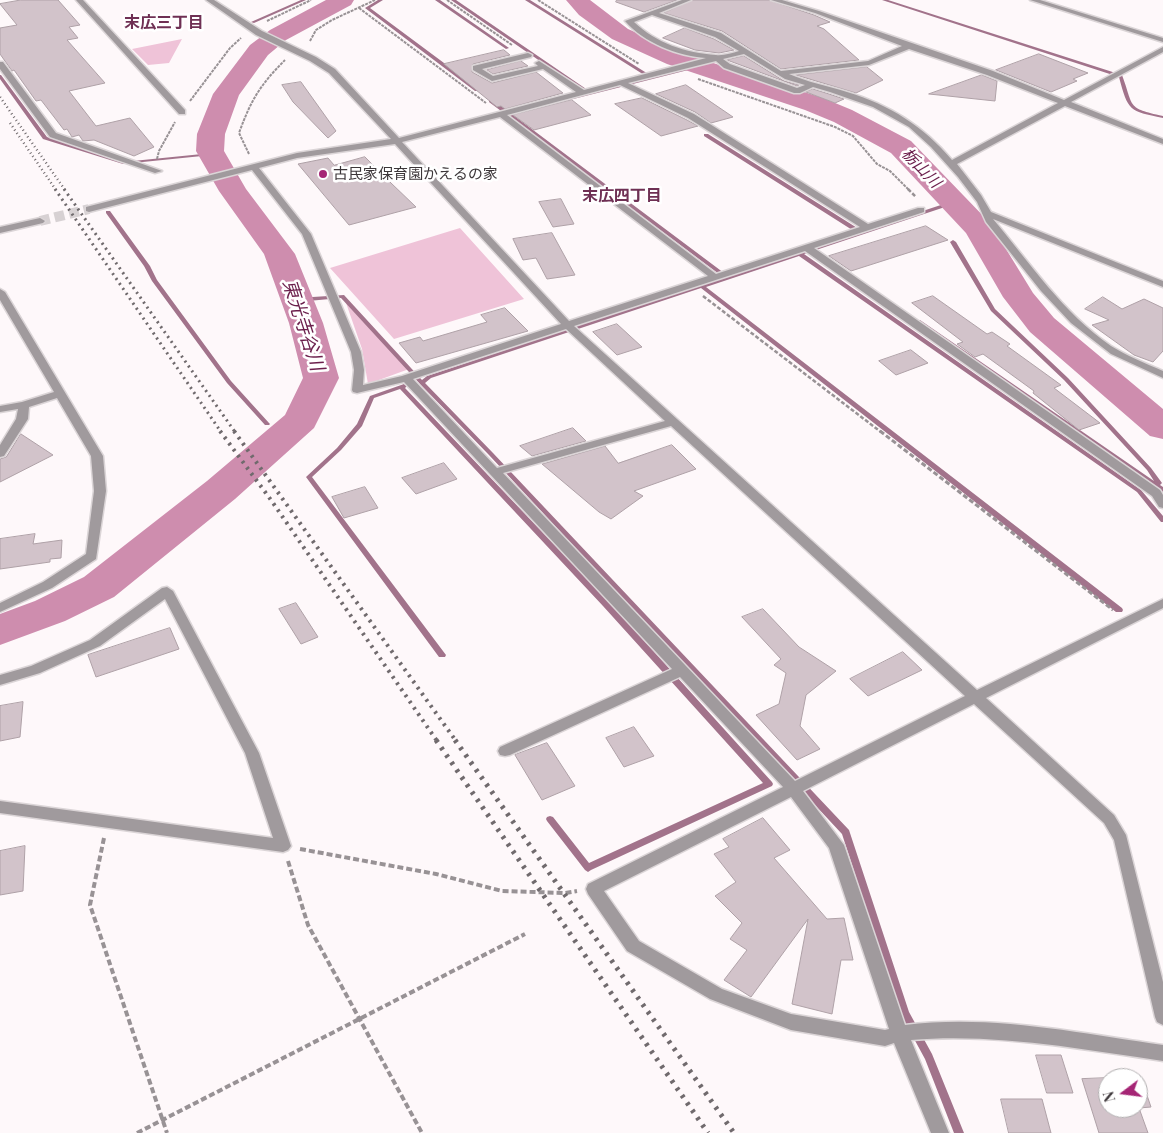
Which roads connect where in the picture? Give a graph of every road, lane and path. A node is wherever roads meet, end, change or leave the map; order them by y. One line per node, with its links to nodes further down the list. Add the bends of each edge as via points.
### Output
1 (79, 0): 29 (street)
2 (209, 0): 12 (street)
3 (310, 0): 12 (path)
4 (375, 0): 10 (path)
5 (447, 0): 17 (path)
6 (538, 0): 23 (path, via 642,66)
7 (688, 0): 11 (street)
8 (774, 0): 14 (street, via 817,12)
9 (1034, 0): 13 (street)
10 (358, 7): 15 (path, via 316,30 312,40); 30 (path)
11 (652, 13): 18 (street, via 718,35); 20 (street, via 629,21 641,34 676,50)
12 (251, 28): 15 (street); 29 (path, via 230,48)
13 (1163, 40)
14 (909, 46): 24 (street, via 869,63); 28 (street, via 990,72)
15 (293, 49): 31 (street, via 332,71); 34 (path, via 251,101 239,133)
16 (1163, 49): 28 (street)
17 (520, 50): 19 (street)
18 (745, 52): 20 (street); 24 (street)
19 (528, 56): 22 (street); 22 (street, via 476,68 492,80)
20 (716, 58): 23 (street); 26 (street, via 727,66 797,91)
21 (0, 64): 35 (street, via 53,135)
22 (544, 67): 27 (street)
23 (668, 71): 25 (street); 37 (path, via 693,77 853,136 877,164 890,171 924,205)
24 (780, 73): 26 (street)
25 (621, 83): 27 (street); 40 (street, via 691,116)
26 (812, 85): 33 (street, via 852,96 903,120 931,141)
27 (583, 93): 30 (street)
28 (1065, 102): 32 (street); 33 (street)
29 (182, 112): 35 (path, via 159,151)
30 (501, 114): 31 (street); 43 (street)
31 (397, 141): 34 (street, via 297,156); 47 (street)
32 (1163, 142)
33 (951, 164): 38 (street)
34 (250, 168): 36 (street); 49 (street, via 306,234 356,352 359,370 357,390)
35 (158, 172)
36 (89, 209)
37 (920, 210): 40 (street)
38 (988, 214): 44 (street); 48 (street, via 989,220 1061,308 1109,349)
39 (40, 220): 41 (street)
40 (866, 227): 42 (street)
41 (0, 230)
42 (806, 247): 43 (street); 56 (street, via 1156,493)
43 (716, 278): 45 (street)
44 (1163, 284)
45 (690, 286): 47 (street); 59 (path)
46 (0, 292): 50 (street)
47 (566, 325): 49 (street); 53 (street)
48 (1163, 375)
49 (406, 378): 55 (street)
50 (60, 394): 51 (street); 58 (street, via 98,456 100,491 92,556 37,592)
51 (24, 405): 52 (street); 54 (street, via 22,419)
52 (0, 408)
53 (673, 422): 55 (street); 62 (street)
54 (0, 454)
55 (495, 472): 60 (street)
56 (1163, 504)
57 (1163, 603): 59 (street)
58 (0, 608)
59 (1127, 621): 62 (street)
60 (682, 670): 63 (street); 64 (street)
61 (0, 680): 67 (street, via 35,670 95,643 167,591 252,753)
62 (975, 696): 64 (street); 70 (street, via 1109,819 1121,839)
63 (506, 751)
64 (793, 788): 68 (street); 72 (street, via 836,845)
65 (0, 807): 66 (street)
66 (108, 820): 67 (street); 74 (path, via 90,905)
67 (283, 846): 68 (path, via 436,874 502,891 565,893); 71 (path, via 308,925)
68 (594, 889): 72 (street, via 633,946 716,994 791,1022 885,1038)
69 (525, 934): 71 (path)
70 (1163, 1017)
71 (360, 1018): 74 (path); 77 (path)
72 (899, 1033): 73 (street, via 957,1030 1024,1035); 78 (street)
73 (1163, 1053)
74 (162, 1121): 75 (path); 76 (path)
75 (137, 1133)
76 (166, 1133)
77 (422, 1133)
78 (940, 1133)

